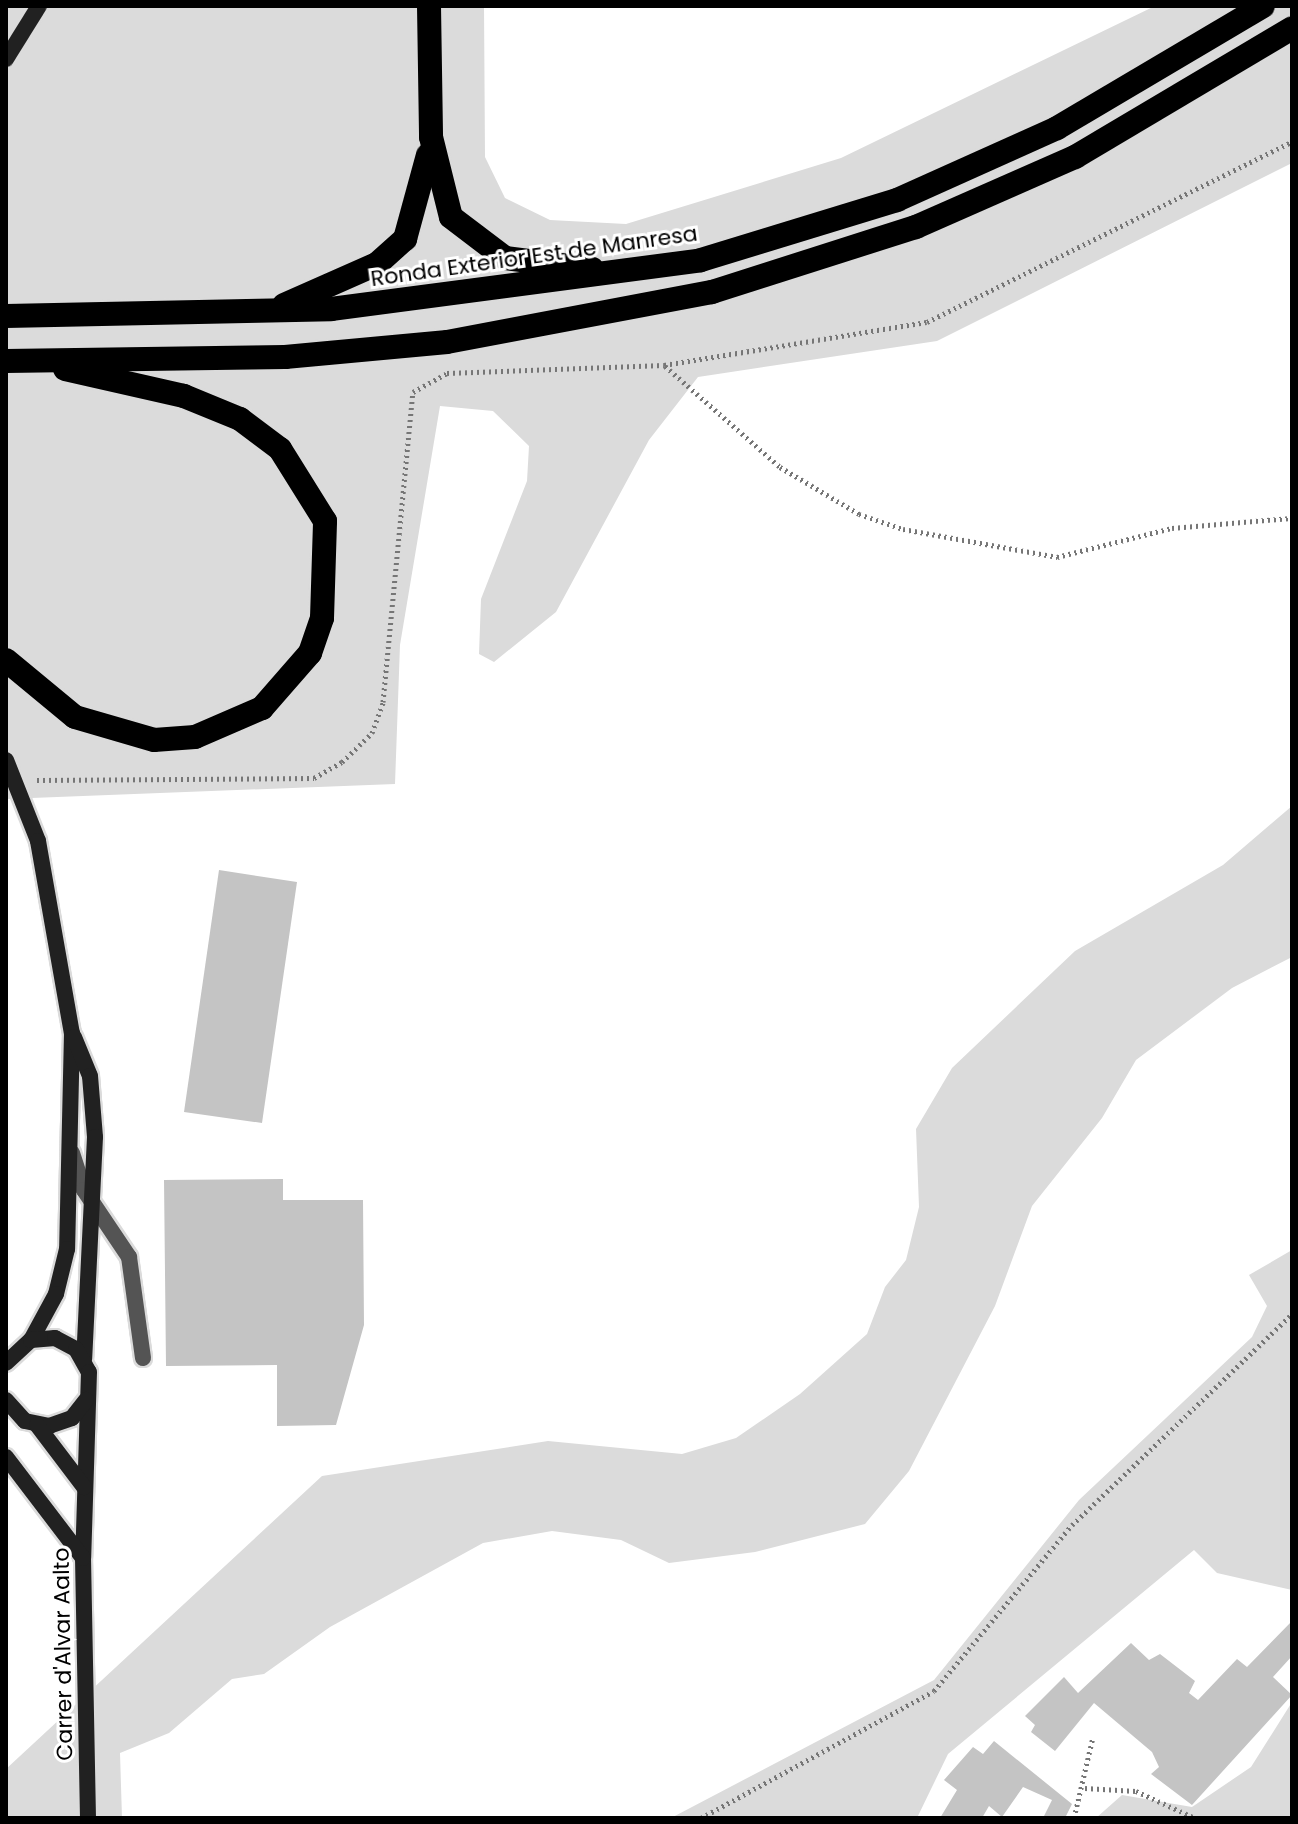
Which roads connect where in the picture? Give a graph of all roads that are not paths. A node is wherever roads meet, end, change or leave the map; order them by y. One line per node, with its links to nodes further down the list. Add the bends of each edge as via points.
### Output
1 (39, 6): 5 (street)
2 (1263, 6): 7 (highway, Ronda Exterior Est de Manresa, via 1057,128 897,200 701,260)
3 (429, 7): 6 (highway)
4 (1292, 28): 10 (highway, via 1075,157 916,227 712,292 447,342 285,357)
5 (6, 59)
6 (431, 137): 7 (highway, via 451,217 471,238 505,258); 8 (highway, via 425,183 405,239 377,264)
7 (622, 273): 8 (highway, Ronda Exterior Est de Manresa, via 331,309)
8 (267, 312): 9 (highway, Ronda Exterior Est de Manresa)
9 (6, 316)
10 (17, 361): 11 (highway, via 184,396 240,419 280,449 325,521 326,584 310,653 290,679 231,727 195,737 154,740 75,717)
11 (6, 660)
12 (6, 760): 13 (street, via 38,841)
13 (72, 1033): 14 (street); 15 (street, Carrer d'Alvar Aalto, via 90,1076)
14 (68, 1140): 15 (lane); 16 (street, via 67,1249 56,1294)
15 (94, 1207): 17 (lane, via 129,1257); 18 (street, Carrer d'Alvar Aalto)
16 (31, 1340): 18 (street, via 55,1338); 19 (street)
17 (143, 1358)
18 (84, 1359): 20 (street, Carrer d'Alvar Aalto)
19 (6, 1363)
20 (87, 1399): 22 (street, via 72,1418); 24 (street, Carrer d'Alvar Aalto)
21 (6, 1400): 22 (street)
22 (37, 1425): 24 (street)
23 (6, 1457): 25 (street)
24 (85, 1488): 25 (street, Carrer d'Alvar Aalto)
25 (83, 1558): 26 (street, Carrer d'Alvar Aalto)
26 (88, 1818)

